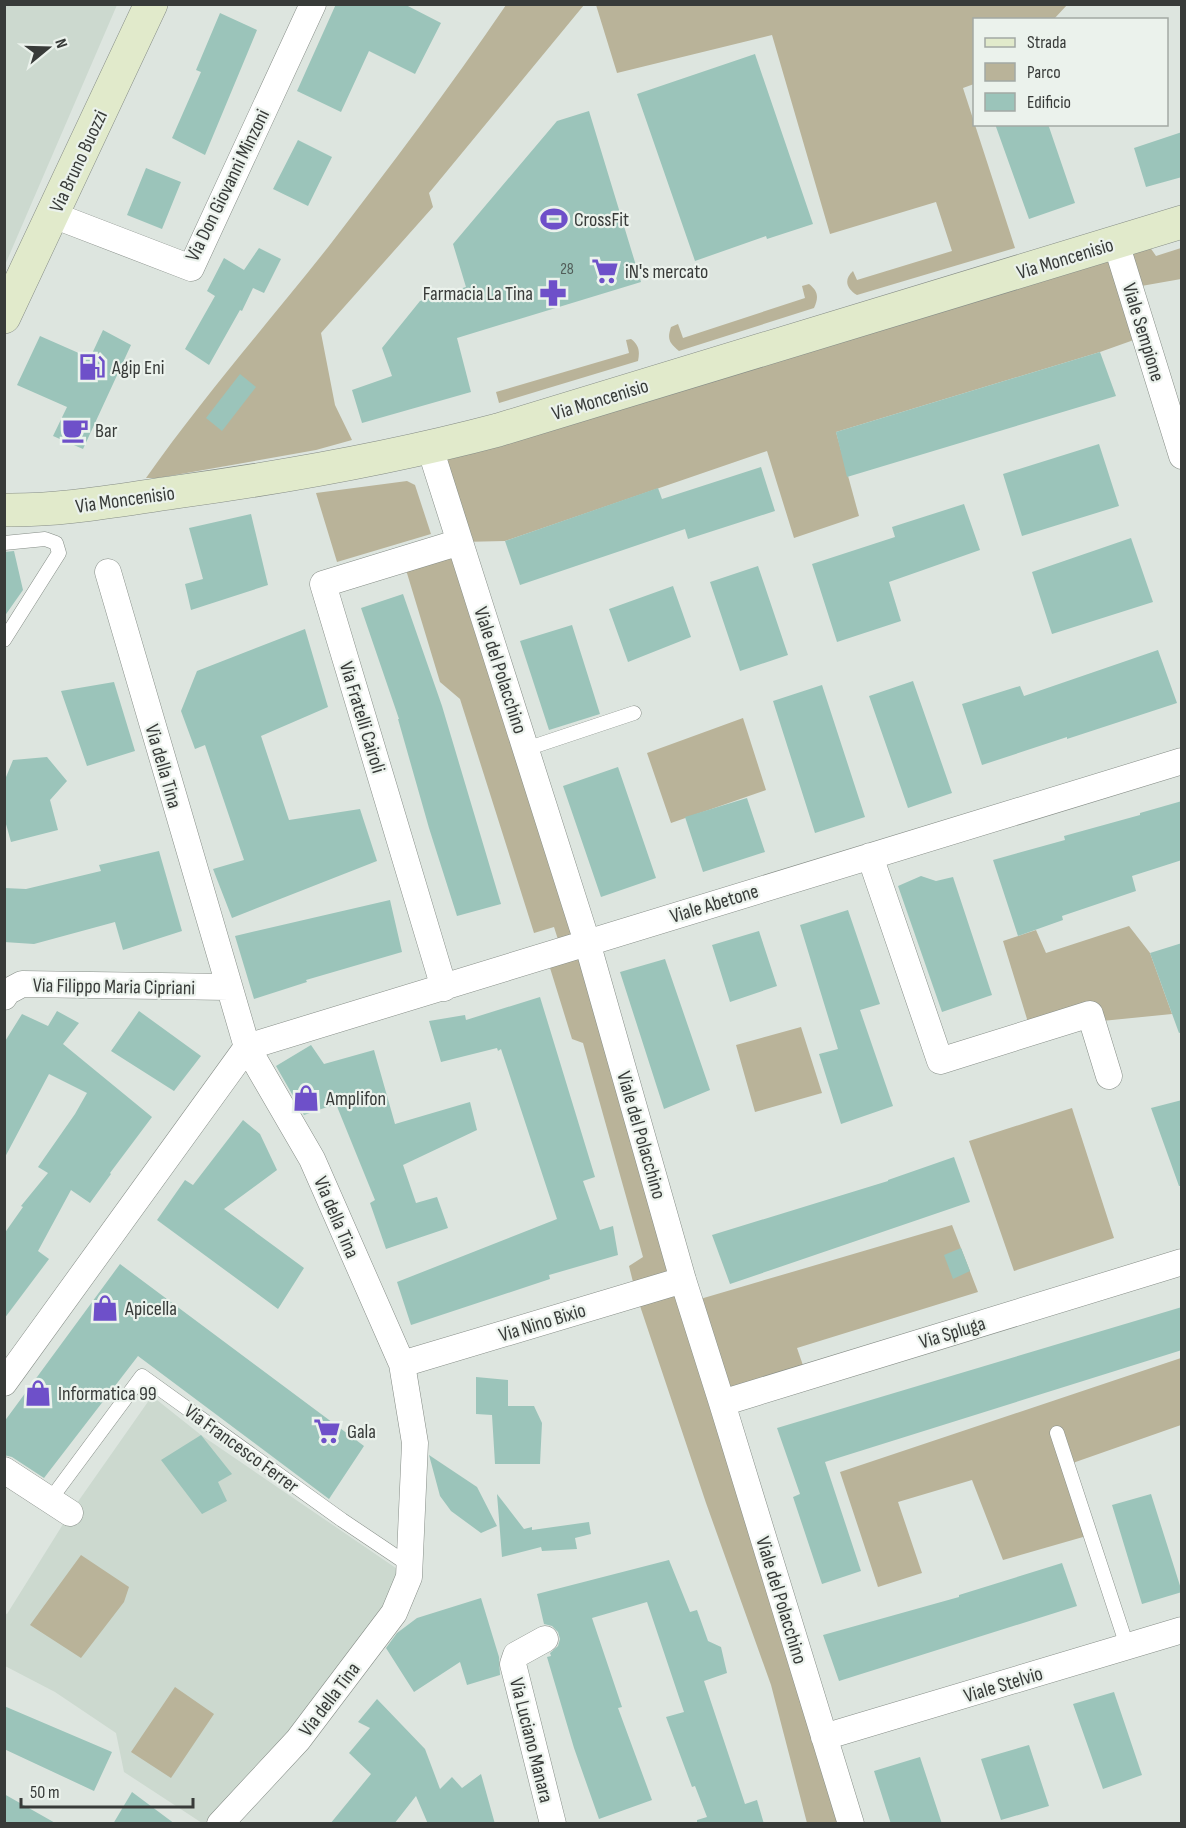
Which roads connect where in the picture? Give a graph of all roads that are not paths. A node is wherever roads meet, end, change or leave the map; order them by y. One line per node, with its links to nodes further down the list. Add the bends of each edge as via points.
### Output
1 (151, 4): 3 (main road, Via Bruno Buozzi)
2 (313, 4): 3 (street, Via Don Giovanni Minzoni, via 191,268)
3 (53, 215): 6 (main road, Via Bruno Buozzi)
4 (1182, 222): 5 (main road, Via Moncenisio)
5 (1116, 243): 7 (main road, Via Moncenisio); 8 (street, Viale Sempione)
6 (4, 317)
7 (430, 448): 9 (main road, Via Moncenisio, via 264,480 53,509); 10 (street, Viale del Polacchino)
8 (1182, 456)
9 (4, 510)
10 (460, 542): 15 (street, Viale del Polacchino); 20 (street, Via Fratelli Cairoli, via 323,584)
11 (4, 543): 13 (lane, via 45,539 56,543 59,554)
12 (108, 572): 19 (street, Via della Tina)
13 (4, 640)
14 (634, 713): 15 (lane)
15 (526, 749): 18 (street, Viale del Polacchino)
16 (1182, 761): 17 (street, Viale Abetone)
17 (870, 856): 18 (street, Viale Abetone); 23 (street, via 940,1061 1090,1014)
18 (587, 942): 20 (street, Viale Abetone); 25 (street, Viale del Polacchino)
19 (229, 987): 21 (street, Via Filippo Maria Cipriani, via 22,984); 22 (street, Via della Tina)
20 (444, 988): 22 (street, Viale Abetone)
21 (4, 997)
22 (247, 1047): 26 (street, Via della Tina, via 312,1159); 27 (street)
23 (1109, 1076)
24 (1182, 1262): 28 (street, Via Spluga)
25 (683, 1280): 26 (street, Via Nino Bixio); 28 (street, Viale del Polacchino)
26 (402, 1364): 32 (street, Via della Tina, via 415,1443)
27 (4, 1383)
28 (722, 1403): 36 (street, Viale del Polacchino)
29 (1057, 1433): 35 (lane)
30 (4, 1470): 31 (street)
31 (60, 1507): 32 (lane, Via Francesco Ferrer, via 142,1376)
32 (409, 1565): 37 (street, Via della Tina, via 409,1577 394,1613 298,1740)
33 (1182, 1630): 35 (street, Viale Stelvio)
34 (545, 1639): 38 (street, Via Luciano Manara, via 516,1655 513,1664)
35 (1127, 1646): 36 (street, Viale Stelvio)
36 (825, 1737): 39 (street, Viale del Polacchino)
37 (220, 1824)
38 (553, 1824)
39 (851, 1824)

